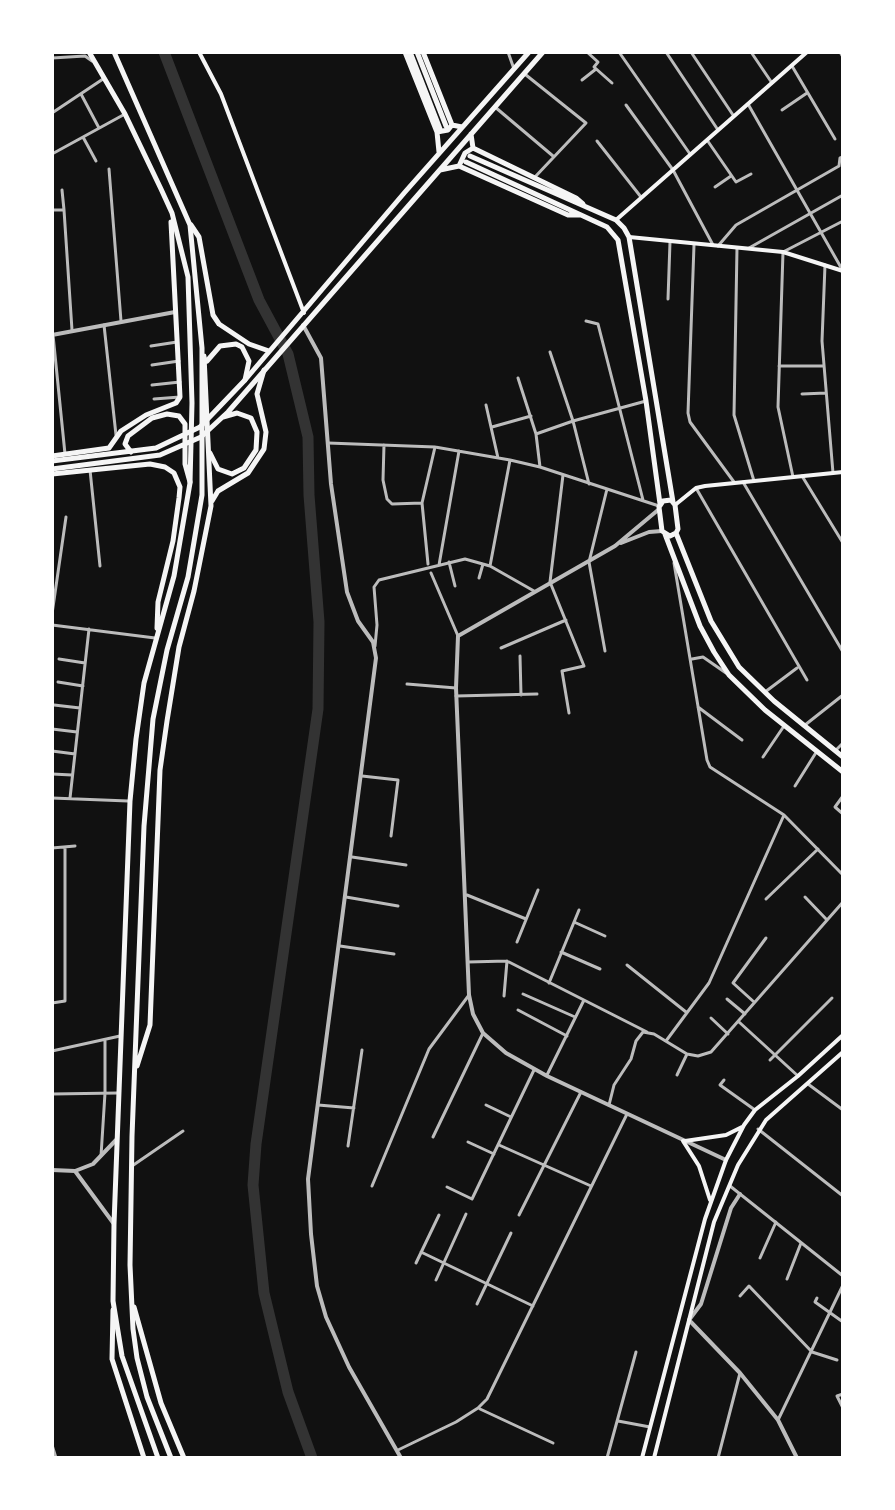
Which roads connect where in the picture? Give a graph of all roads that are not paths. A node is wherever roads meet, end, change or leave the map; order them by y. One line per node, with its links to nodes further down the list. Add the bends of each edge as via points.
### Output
1 (89, 52): 17 (main road)
2 (114, 52): 72 (main road)
3 (199, 52): 85 (main road, via 221,94)
4 (408, 52): 38 (main road)
5 (417, 52): 38 (main road)
6 (423, 52): 38 (main road)
7 (508, 52): 19 (street)
8 (529, 52): 19 (main road)
9 (543, 52): 21 (main road)
10 (587, 52): 20 (street, via 598,62)
11 (619, 52): 47 (street)
12 (666, 52): 39 (street)
13 (691, 52): 35 (street)
14 (751, 52): 25 (street)
15 (807, 52): 18 (main road)
16 (56, 55): 17 (street, via 85,56)
17 (95, 63): 22 (main road)
18 (792, 65): 25 (main road); 26 (street)
19 (514, 69): 36 (main road)
20 (596, 69): 23 (street); 24 (street)
21 (524, 73): 31 (main road); 49 (street, via 586,123)
22 (103, 79): 27 (street); 34 (main road)
23 (582, 80)
24 (612, 83)
25 (772, 83): 28 (main road)
26 (807, 93): 32 (street); 42 (street)
27 (81, 94): 33 (street); 37 (street)
28 (748, 104): 35 (main road); 61 (street)
29 (52, 105): 33 (street)
30 (626, 105): 55 (street)
31 (495, 107): 40 (main road); 49 (street)
32 (782, 110)
33 (53, 112)
34 (125, 114): 37 (street); 67 (main road)
35 (734, 117): 39 (main road)
36 (463, 127): 38 (main road); 48 (main road)
37 (99, 128): 41 (street)
38 (444, 128): 48 (main road)
39 (718, 130): 43 (main road)
40 (471, 133): 45 (main road); 54 (main road)
41 (83, 137): 46 (street); 51 (street)
42 (835, 139)
43 (707, 140): 47 (main road); 57 (street)
44 (597, 141): 63 (street)
45 (473, 148): 52 (main road); 58 (main road)
46 (52, 154)
47 (691, 154): 55 (main road)
48 (438, 156): 85 (main road)
49 (554, 157): 58 (street)
50 (843, 157): 61 (street, via 839,166)
51 (96, 161)
52 (459, 166): 54 (main road); 69 (main road, via 568,215)
53 (109, 169): 86 (street)
54 (439, 170): 89 (main road)
55 (673, 170): 63 (main road); 77 (street)
56 (751, 174): 57 (street, via 736,182)
57 (731, 176): 59 (street)
58 (534, 178): 64 (main road)
59 (715, 187)
60 (62, 190): 66 (street)
61 (796, 191): 68 (street); 77 (street, via 736,225)
62 (843, 195): 68 (street)
63 (641, 197): 70 (main road)
64 (587, 207): 69 (main road, via 468,159); 70 (main road)
65 (52, 210): 66 (street)
66 (64, 210): 90 (street)
67 (172, 213): 84 (main road); 140 (main road, via 188,277)
68 (810, 214): 73 (street); 79 (street)
69 (582, 215): 111 (main road, via 607,227 618,240)
70 (616, 220): 74 (main road)
71 (843, 221): 73 (street)
72 (190, 225): 94 (main road); 95 (main road, via 199,237 213,315 249,344)
73 (820, 232): 80 (street); 82 (street)
74 (629, 237): 75 (main road); 143 (main road)
75 (670, 242): 76 (main road); 83 (street)
76 (694, 245): 77 (main road); 141 (street, via 688,413)
77 (715, 246): 78 (main road)
78 (737, 248): 79 (main road); 138 (street, via 734,415)
79 (749, 248): 80 (main road)
80 (783, 252): 81 (main road); 100 (street)
81 (825, 265): 82 (main road); 101 (street)
82 (843, 271)
83 (668, 299)
84 (175, 312): 86 (street); 92 (main road)
85 (304, 313): 95 (main road)
86 (121, 321): 88 (street)
87 (586, 321): 113 (street, via 598,324)
88 (104, 325): 90 (street); 119 (street)
89 (301, 328): 102 (main road); 120 (street, via 321,358)
90 (72, 330): 91 (street)
91 (52, 335): 126 (street)
92 (177, 342): 93 (street); 97 (main road)
93 (151, 346)
94 (202, 348): 98 (main road); 283 (main road, via 202,495 153,719)
95 (270, 351): 104 (main road)
96 (550, 352): 116 (street)
97 (179, 361): 99 (street); 105 (main road)
98 (207, 362): 104 (main road, via 220,346 236,344 247,352); 125 (main road)
99 (152, 365)
100 (779, 366): 101 (street); 137 (street, via 778,407)
101 (824, 366): 107 (street)
102 (264, 370): 115 (main road); 150 (main road, via 257,394 266,432 264,449 248,473 218,491)
103 (518, 378): 114 (street)
104 (245, 380): 124 (main road, via 200,427 169,444)
105 (180, 382): 106 (street); 109 (main road)
106 (152, 385)
107 (826, 393): 108 (street); 134 (street)
108 (802, 394)
109 (180, 397): 110 (street); 119 (main road)
110 (154, 399)
111 (646, 401): 113 (street); 144 (main road)
112 (486, 405): 117 (street)
113 (620, 408): 116 (street); 147 (street)
114 (531, 416): 117 (street); 118 (street)
115 (222, 417): 125 (main road, via 237,413 251,418 256,450 244,468 232,474 218,469); 132 (main road, via 201,437 172,452)
116 (573, 421): 118 (street); 142 (street)
117 (491, 427): 128 (street)
118 (536, 434): 130 (street)
119 (116, 435): 126 (main road, via 109,448)
120 (328, 443): 121 (street); 176 (street, via 347,592)
121 (384, 445): 122 (street); 148 (street, via 387,499 392,504)
122 (435, 447): 123 (street); 148 (street)
123 (459, 451): 128 (street); 161 (street)
124 (132, 453): 127 (main road); 140 (main road, via 125,444 128,436 152,418 179,416 185,424)
125 (210, 453): 150 (main road)
126 (65, 454): 127 (main road)
127 (52, 458)
128 (498, 458): 129 (street)
129 (510, 460): 130 (street); 163 (street)
130 (540, 467): 135 (street)
131 (90, 470): 132 (main road); 162 (street); 174 (main road, via 157,464 170,469 177,480 179,498 158,602)
132 (52, 472)
133 (843, 472): 134 (main road)
134 (833, 473): 136 (main road)
135 (563, 475): 142 (street); 166 (street)
136 (802, 476): 137 (main road); 155 (street)
137 (793, 477): 138 (main road)
138 (754, 481): 139 (main road)
139 (743, 482): 141 (main road); 178 (street)
140 (190, 483): 174 (main road)
141 (735, 483): 145 (main road)
142 (589, 484): 146 (street)
143 (672, 487): 144 (main road); 149 (main road)
144 (659, 488): 151 (main road)
145 (696, 488): 149 (main road); 183 (street)
146 (607, 489): 147 (street); 159 (street)
147 (643, 500): 151 (street)
148 (422, 503): 164 (street)
149 (674, 503): 151 (main road, via 665,500); 154 (main road)
150 (211, 506): 283 (main road, via 179,647 160,770 150,1025)
151 (659, 507): 153 (main road); 156 (street)
152 (66, 517): 169 (street)
153 (664, 533): 154 (main road); 156 (street, via 649,532); 157 (main road)
154 (676, 533): 190 (main road, via 725,648)
155 (843, 543)
156 (615, 546): 159 (street)
157 (673, 559): 182 (street); 184 (main road, via 700,626)
158 (449, 562): 160 (street); 161 (street); 167 (street)
159 (589, 562): 166 (street); 177 (street)
160 (483, 564): 163 (street); 165 (street)
161 (439, 565): 164 (street)
162 (100, 566)
163 (490, 566): 168 (street)
164 (429, 568): 173 (street); 176 (street, via 375,582)
165 (479, 578)
166 (550, 582): 168 (street); 170 (street)
167 (455, 586)
168 (534, 591): 173 (street)
169 (52, 614)
170 (566, 620): 175 (street); 200 (street, via 584,666 562,671)
171 (52, 625): 172 (street)
172 (89, 629): 174 (street); 181 (street)
173 (458, 636): 189 (street)
174 (157, 639): 221 (main road, via 144,683)
175 (501, 648)
176 (374, 650): 216 (street, via 376,674)
177 (605, 651)
178 (843, 652)
179 (520, 656): 192 (street)
180 (59, 659): 181 (street)
181 (85, 663): 188 (street)
182 (691, 667): 184 (street, via 692,659 703,657); 197 (street)
183 (797, 668): 185 (street); 190 (street)
184 (729, 675): 199 (main road)
185 (807, 680)
186 (58, 682): 188 (street)
187 (407, 684): 189 (street)
188 (83, 686): 198 (street)
189 (456, 688): 194 (street)
190 (764, 693): 195 (main road)
191 (537, 694): 192 (street)
192 (521, 695): 194 (street)
193 (843, 695): 202 (street)
194 (456, 696): 233 (street)
195 (774, 701): 199 (main road); 202 (main road)
196 (54, 705): 198 (street)
197 (698, 707): 205 (street); 223 (street, via 710,767)
198 (80, 708): 204 (street)
199 (765, 710): 201 (main road)
200 (569, 713)
201 (784, 726): 208 (main road); 211 (street)
202 (804, 726): 209 (main road)
203 (52, 729): 204 (street)
204 (77, 732): 210 (street)
205 (742, 740)
206 (843, 743): 209 (street)
207 (52, 751): 210 (street)
208 (817, 751): 213 (main road); 217 (street)
209 (835, 751): 212 (main road)
210 (75, 754): 215 (street)
211 (763, 757)
212 (843, 757)
213 (843, 772)
214 (52, 774): 215 (street)
215 (72, 775): 220 (street)
216 (362, 776): 224 (street, via 398,780); 229 (street)
217 (795, 786)
218 (843, 796): 222 (street, via 835,807)
219 (52, 798): 220 (street)
220 (70, 798): 221 (street)
221 (130, 801): 272 (main road)
222 (843, 814)
223 (784, 815): 228 (street); 263 (street, via 709,983)
224 (391, 836)
225 (75, 846): 226 (street)
226 (65, 847): 227 (street); 260 (street, via 65,1001)
227 (52, 848)
228 (818, 849): 231 (street); 236 (street)
229 (352, 857): 230 (street); 234 (street)
230 (406, 865)
231 (843, 875)
232 (538, 890): 240 (street)
233 (464, 894): 240 (street); 250 (street)
234 (346, 897): 238 (street); 246 (street)
235 (805, 897): 241 (street)
236 (766, 899)
237 (843, 902): 241 (street)
238 (398, 906)
239 (579, 910): 242 (street)
240 (526, 919): 245 (street)
241 (827, 920): 261 (street)
242 (574, 922): 243 (street); 247 (street)
243 (605, 936)
244 (766, 938): 261 (street, via 733,983)
245 (517, 942)
246 (340, 946): 248 (street); 293 (street)
247 (561, 952): 252 (street); 253 (street)
248 (394, 954)
249 (507, 961): 250 (street); 253 (street); 256 (street)
250 (468, 962): 255 (street)
251 (627, 965): 263 (street)
252 (600, 969)
253 (549, 983): 259 (street)
254 (523, 994): 265 (street)
255 (469, 995): 269 (street); 318 (street, via 429,1049)
256 (504, 996)
257 (832, 998): 279 (street)
258 (727, 999): 264 (street)
259 (584, 1000): 265 (street); 268 (street)
260 (52, 1003)
261 (755, 1003): 264 (street)
262 (518, 1010): 273 (street)
263 (686, 1012): 275 (street)
264 (745, 1014): 267 (street)
265 (576, 1017): 273 (street)
266 (711, 1018): 270 (street)
267 (739, 1022): 270 (street); 279 (street)
268 (648, 1032): 275 (street); 295 (street, via 636,1041)
269 (483, 1033): 282 (street); 304 (street)
270 (728, 1034): 278 (street, via 711,1052)
271 (843, 1035): 286 (main road)
272 (120, 1036): 274 (street); 291 (main road)
273 (567, 1036): 285 (street)
274 (105, 1040): 277 (street); 290 (street)
275 (666, 1041): 278 (street)
276 (362, 1050): 296 (street)
277 (52, 1051)
278 (687, 1054): 284 (street)
279 (775, 1054): 281 (street); 286 (street)
280 (842, 1054): 288 (main road)
281 (770, 1060)
282 (534, 1070): 285 (street); 300 (street)
283 (135, 1075): 315 (main road)
284 (677, 1075)
285 (547, 1076): 289 (street)
286 (798, 1076): 288 (main road); 297 (main road)
287 (724, 1080): 297 (street, via 720,1085)
288 (808, 1084): 298 (street); 302 (main road)
289 (581, 1092): 295 (street); 313 (street)
290 (105, 1093): 291 (street); 292 (street); 311 (street)
291 (118, 1093): 305 (main road)
292 (52, 1094)
293 (317, 1104): 296 (street); 364 (street, via 308,1179 317,1286 349,1367)
294 (486, 1105): 300 (street)
295 (609, 1106): 299 (street)
296 (354, 1108): 309 (street)
297 (755, 1110): 301 (main road)
298 (843, 1110)
299 (627, 1114): 306 (street); 319 (street)
300 (511, 1117): 308 (street)
301 (744, 1125): 306 (main road, via 726,1135); 312 (main road)
302 (758, 1129): 314 (main road); 323 (street)
303 (183, 1131): 315 (street)
304 (433, 1137)
305 (116, 1140): 311 (street); 329 (main road)
306 (683, 1141): 312 (street); 324 (main road, via 699,1166)
307 (468, 1142): 310 (street)
308 (498, 1144): 310 (street); 313 (street)
309 (348, 1146)
310 (494, 1154): 321 (street, via 472,1199)
311 (101, 1157): 317 (street)
312 (726, 1160): 314 (main road); 324 (main road)
313 (544, 1165): 319 (street); 327 (street)
314 (738, 1165): 320 (main road)
315 (132, 1166): 341 (main road)
316 (52, 1170): 317 (street)
317 (75, 1171): 329 (street)
318 (372, 1186)
319 (591, 1186): 348 (street)
320 (730, 1186): 322 (street); 350 (main road, via 714,1222)
321 (447, 1187)
322 (740, 1194): 328 (street); 350 (street, via 701,1304)
323 (843, 1196)
324 (710, 1203): 361 (main road)
325 (466, 1214): 335 (street)
326 (439, 1215): 332 (street)
327 (519, 1215)
328 (776, 1222): 331 (street); 333 (street)
329 (114, 1224): 346 (main road)
330 (511, 1233): 339 (street)
331 (801, 1243): 336 (street); 337 (street)
332 (421, 1252): 334 (street); 335 (street)
333 (760, 1258)
334 (416, 1263)
335 (443, 1263): 338 (street); 339 (street)
336 (843, 1276)
337 (787, 1279)
338 (436, 1280)
339 (486, 1283): 347 (street); 348 (street)
340 (843, 1285): 343 (street)
341 (130, 1294): 368 (main road, via 137,1358); 369 (main road, via 161,1403)
342 (740, 1296): 353 (street, via 749,1286)
343 (838, 1296): 345 (street); 349 (street)
344 (817, 1298): 349 (street, via 815,1302)
345 (843, 1300)
346 (113, 1301): 366 (main road, via 112,1359); 367 (main road, via 122,1356)
347 (477, 1304)
348 (533, 1306): 357 (street, via 495,1385)
349 (831, 1313): 351 (street); 353 (street)
350 (689, 1320): 355 (street); 373 (main road)
351 (843, 1322)
352 (636, 1352): 359 (street)
353 (812, 1352): 354 (street); 360 (street)
354 (837, 1360)
355 (740, 1373): 360 (street); 374 (street)
356 (843, 1394): 358 (street, via 837,1396)
357 (478, 1408): 362 (street); 364 (street)
358 (843, 1408)
359 (617, 1420): 361 (street); 371 (street)
360 (778, 1420): 375 (street)
361 (650, 1427): 372 (main road)
362 (553, 1443)
363 (52, 1445): 365 (street)
364 (397, 1451): 370 (street)
365 (56, 1458)
366 (144, 1458)
367 (158, 1458)
368 (171, 1458)
369 (184, 1458)
370 (401, 1458)
371 (607, 1458)
372 (642, 1458)
373 (654, 1458)
374 (718, 1458)
375 (797, 1458)

